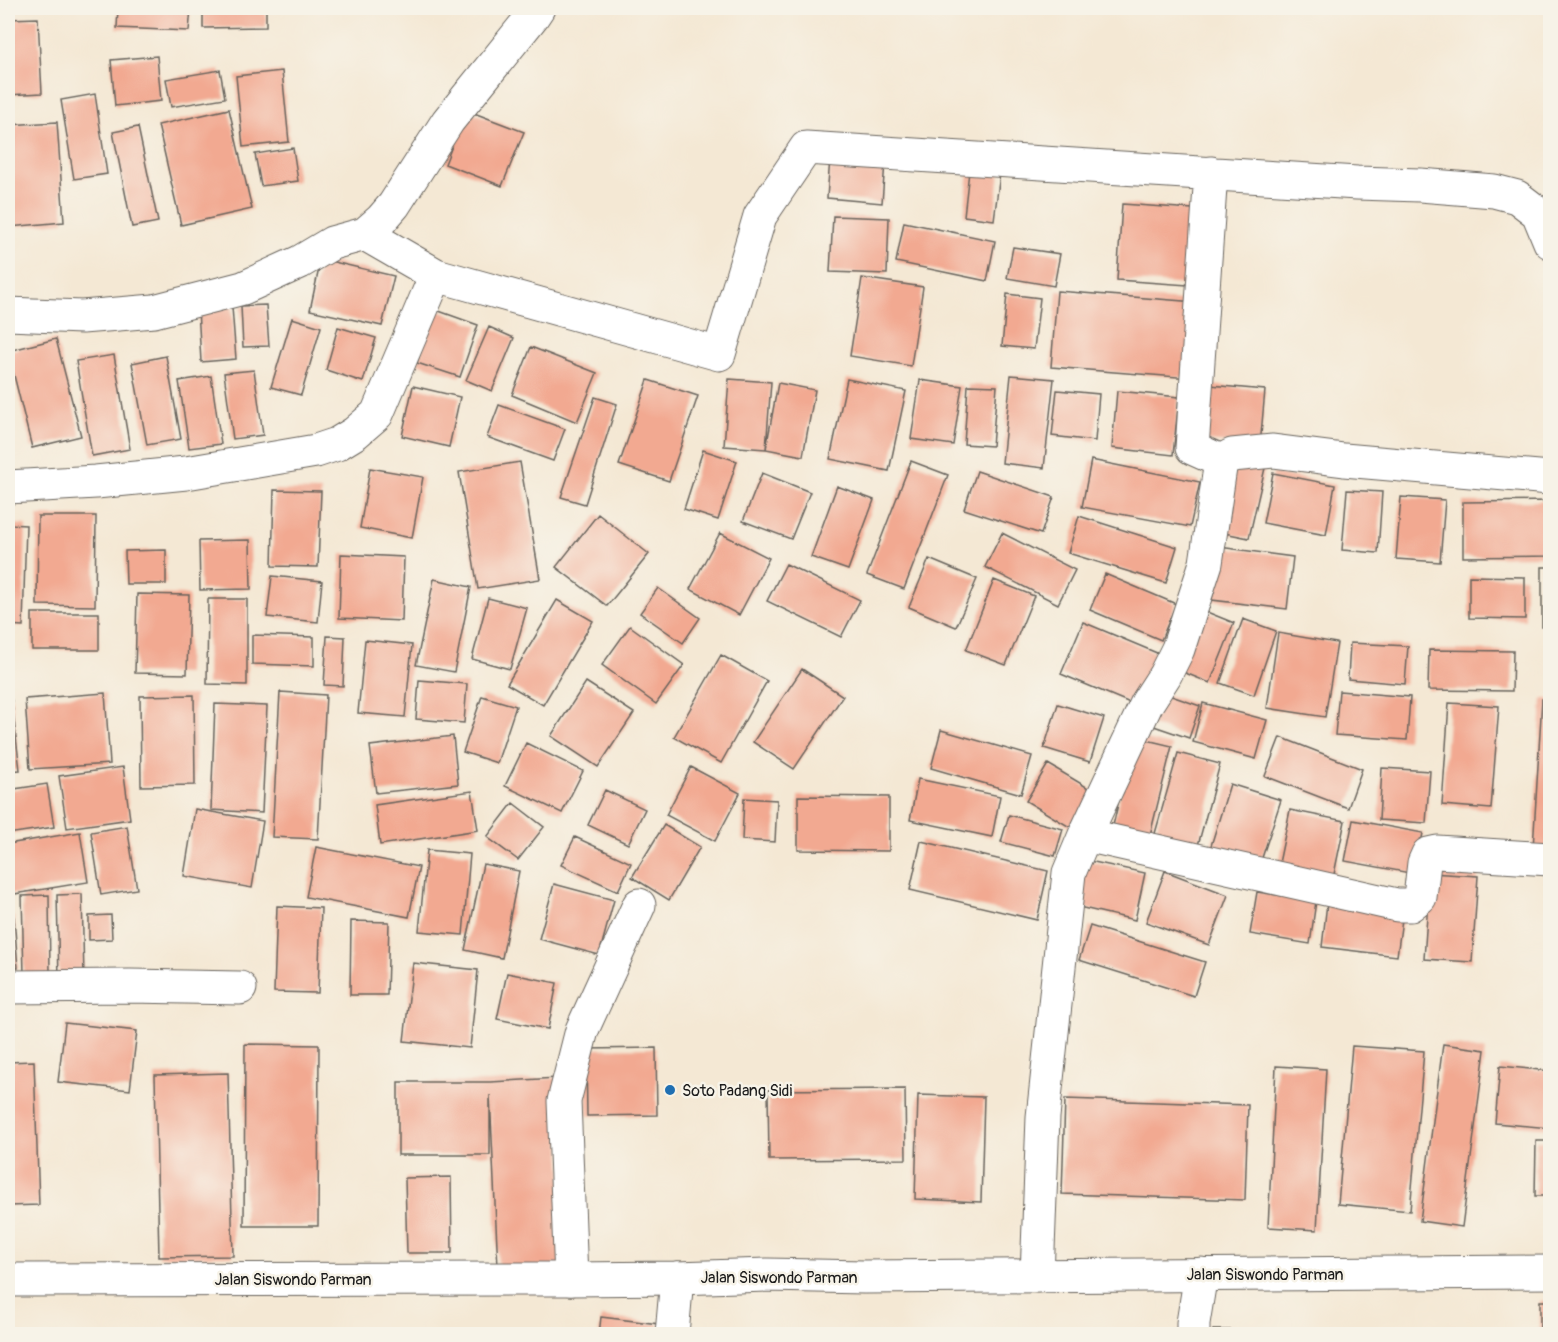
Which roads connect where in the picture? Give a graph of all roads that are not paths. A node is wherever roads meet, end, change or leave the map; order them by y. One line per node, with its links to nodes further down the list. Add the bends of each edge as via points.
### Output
1 (538, 8): 3 (street, via 448,121 394,205)
2 (1211, 173): 4 (street, via 1494,191 1517,197 1538,213); 5 (street, via 806,148 760,216 719,354); 7 (street, via 1192,448)
3 (365, 234): 5 (street); 6 (street, via 332,243 243,288 154,311 82,317)
4 (1551, 242)
5 (436, 275): 9 (street, via 377,414 337,444 186,473)
6 (8, 314)
7 (1221, 461): 8 (street, via 1232,455 1273,451); 10 (street, via 1206,563 1178,649 1147,703)
8 (1551, 478)
9 (8, 488)
10 (1085, 835): 11 (street, via 1397,905 1410,905 1420,897 1428,854); 17 (street, via 1069,873 1043,1117)
11 (1551, 859)
12 (639, 905): 19 (street, via 582,1030 564,1101)
13 (8, 987): 14 (street)
14 (240, 988)
15 (1551, 1272): 16 (street, Jalan Siswondo Parman)
16 (1201, 1275): 17 (street, Jalan Siswondo Parman); 22 (street)
17 (1037, 1276): 18 (street, Jalan Siswondo Parman)
18 (677, 1278): 19 (street, Jalan Siswondo Parman); 21 (street)
19 (571, 1279): 20 (street, Jalan Siswondo Parman)
20 (8, 1280)
21 (672, 1335)
22 (1193, 1335)

